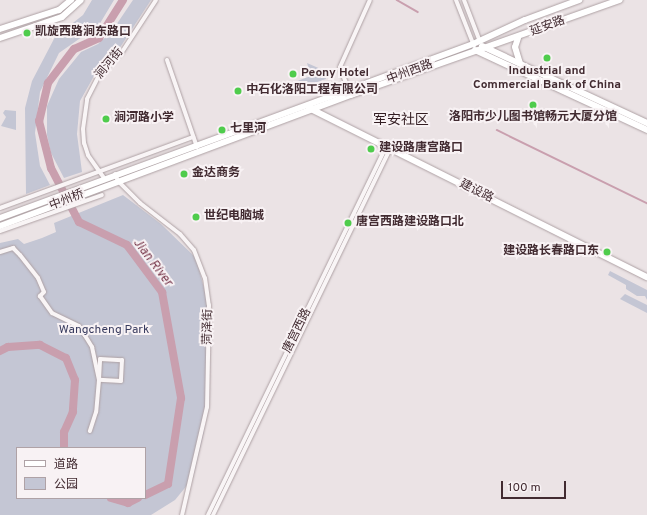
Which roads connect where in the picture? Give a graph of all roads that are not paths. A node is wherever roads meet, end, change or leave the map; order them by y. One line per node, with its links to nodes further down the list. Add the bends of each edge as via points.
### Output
1 (71, 0): 9 (main road, via 59,10)
2 (81, 0): 10 (main road, via 62,17)
3 (156, 0): 26 (street, 涧河街, via 122,52 100,73 87,99 84,143 88,155)
4 (370, 0): 17 (street, via 340,67)
5 (456, 0): 13 (street)
6 (464, 0): 12 (street)
7 (579, 0): 12 (main road, 延安路)
8 (620, 0): 11 (main road, 延安路)
9 (0, 29)
10 (0, 38)
11 (518, 38): 14 (main road, 延安路); 16 (main road, via 515,48)
12 (479, 40): 13 (main road, 延安路); 14 (main road)
13 (474, 47): 14 (main road, 延安路); 17 (main road, 中州西路); 19 (main road, 中州西路); 21 (main road)
14 (483, 48): 16 (main road)
15 (168, 60): 22 (street)
16 (520, 63): 20 (main road)
17 (348, 88): 18 (main road, 中州西路)
18 (306, 105): 19 (main road, 建设路); 23 (main road, 中州西路)
19 (309, 112): 24 (main road, 建设路); 25 (main road, 中州西路)
20 (647, 123)
21 (647, 130)
22 (193, 137): 23 (street); 26 (street)
23 (196, 144): 25 (street); 27 (main road, 中州西路)
24 (387, 149): 39 (main road, 建设路); 40 (main road, 建设路); 44 (street, 唐宫西路); 45 (street, 唐宫西路)
25 (198, 151): 30 (main road, 中州西路)
26 (99, 171): 28 (street, 涧河街); 33 (street)
27 (115, 174): 28 (main road, 中州西路); 30 (street, 菏泽街)
28 (104, 178): 29 (main road, 中州西路)
29 (97, 181): 35 (main road, 中州桥)
30 (118, 181): 31 (main road, 中州西路); 43 (street, 菏泽街, via 140,203 180,234 194,250 205,278 209,304 207,407)
31 (100, 188): 34 (main road, 中州桥)
32 (102, 195): 34 (street)
33 (0, 208)
34 (35, 216): 36 (main road, 中州桥); 37 (street)
35 (0, 218)
36 (0, 226)
37 (0, 231)
38 (0, 252): 41 (street, via 13,248 38,278 44,292 40,296 52,313 79,326 92,347)
39 (647, 277)
40 (647, 281)
41 (99, 380): 41 (street, via 121,381 122,360 100,359); 42 (street, via 96,412)
42 (90, 431)
43 (182, 515)
44 (208, 515)
45 (213, 515)

